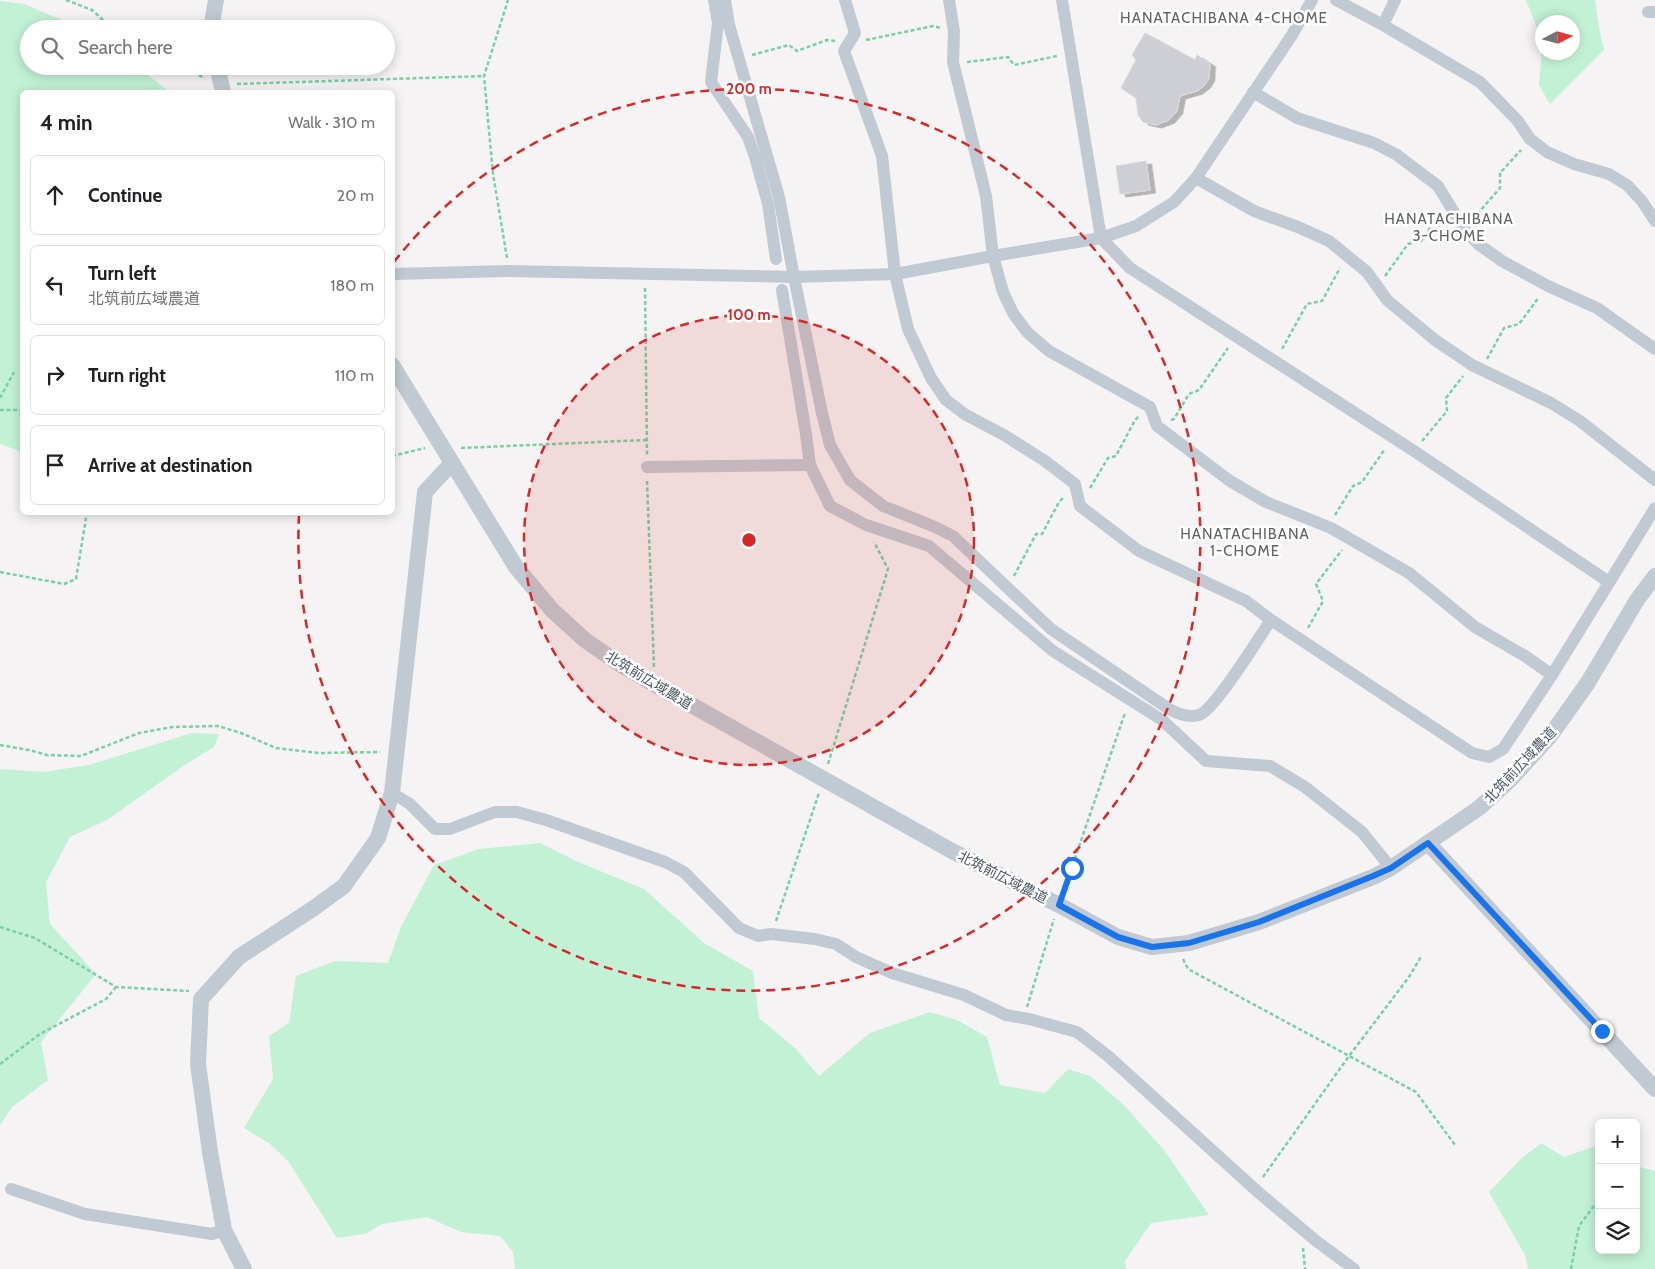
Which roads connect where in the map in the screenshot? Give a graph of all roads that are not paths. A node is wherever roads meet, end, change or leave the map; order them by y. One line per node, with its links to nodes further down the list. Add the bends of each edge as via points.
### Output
1 (216, 0): 10 (street)
2 (714, 0): 19 (street, via 718,23 711,82 748,138 755,157 768,204)
3 (725, 0): 22 (street, via 729,25 779,197)
4 (845, 0): 21 (street, via 855,33 844,51 882,156)
5 (949, 0): 18 (street, via 954,32 953,62 986,196)
6 (1062, 0): 17 (street)
7 (1312, 0): 14 (street)
8 (1336, 0): 11 (street)
9 (1396, 0): 11 (street)
10 (213, 20)
11 (1383, 25): 16 (street, via 1480,82 1518,120 1530,139 1546,152 1609,174 1627,185)
12 (218, 75): 13 (street)
13 (221, 89)
14 (1253, 92): 15 (street); 24 (street, via 1297,118 1374,143 1396,155 1438,186 1464,229 1502,262 1596,308)
15 (1196, 178): 17 (street, via 1174,202 1136,226); 29 (street, via 1254,211 1329,241 1367,272 1387,300 1435,340 1477,368 1551,403 1580,421)
16 (1655, 221)
17 (1101, 238): 18 (street); 34 (street, via 1130,268 1414,451)
18 (993, 256): 21 (street); 36 (street, via 1013,313 1027,332 1049,351 1150,407 1157,426 1230,481 1266,502 1328,526 1409,573 1474,627)
19 (776, 259)
20 (395, 274): 22 (street, via 508,271)
21 (894, 274): 22 (street); 35 (street, via 908,329 931,378 946,400 1075,484 1080,506 1139,551 1246,601)
22 (794, 277): 31 (street, via 830,445 850,480)
23 (782, 290): 27 (street)
24 (1655, 349)
25 (395, 370): 26 (street, 北筑前広域農道)
26 (446, 453): 37 (street, via 425,492); 39 (street, 北筑前広域農道, via 516,567 552,610 585,640 647,680 952,851 1118,937 1152,947 1189,943 1259,922)
27 (810, 465): 28 (street); 32 (street, via 830,506 866,525)
28 (647, 467)
29 (1655, 480)
30 (1655, 508): 34 (street)
31 (894, 511): 32 (street); 35 (street, via 954,536 1051,629 1182,716 1199,715 1214,704)
32 (890, 533): 39 (street, via 929,546 1053,651 1162,720 1206,761 1270,766 1305,787 1362,832)
33 (1655, 576): 38 (street, 北筑前広域農道, via 1550,736 1479,808)
34 (1609, 582): 36 (street)
35 (1271, 620): 36 (street, via 1472,753 1489,757 1503,749)
36 (1552, 675)
37 (392, 793): 42 (street, via 378,838 344,886 239,957 201,999 198,1064); 44 (street, via 410,804 435,829 450,829 494,812 517,812 546,820 665,862 684,872 739,928 758,936 771,934 836,944 892,973 964,995 1006,1015 1077,1032 1108,1056 1255,1189)
38 (1428, 843): 39 (street, 北筑前広域農道); 40 (street)
39 (1391, 868)
40 (1655, 1089)
41 (11, 1189): 42 (street, via 85,1214 212,1234)
42 (224, 1230): 43 (street)
43 (244, 1269)
44 (1354, 1269)

